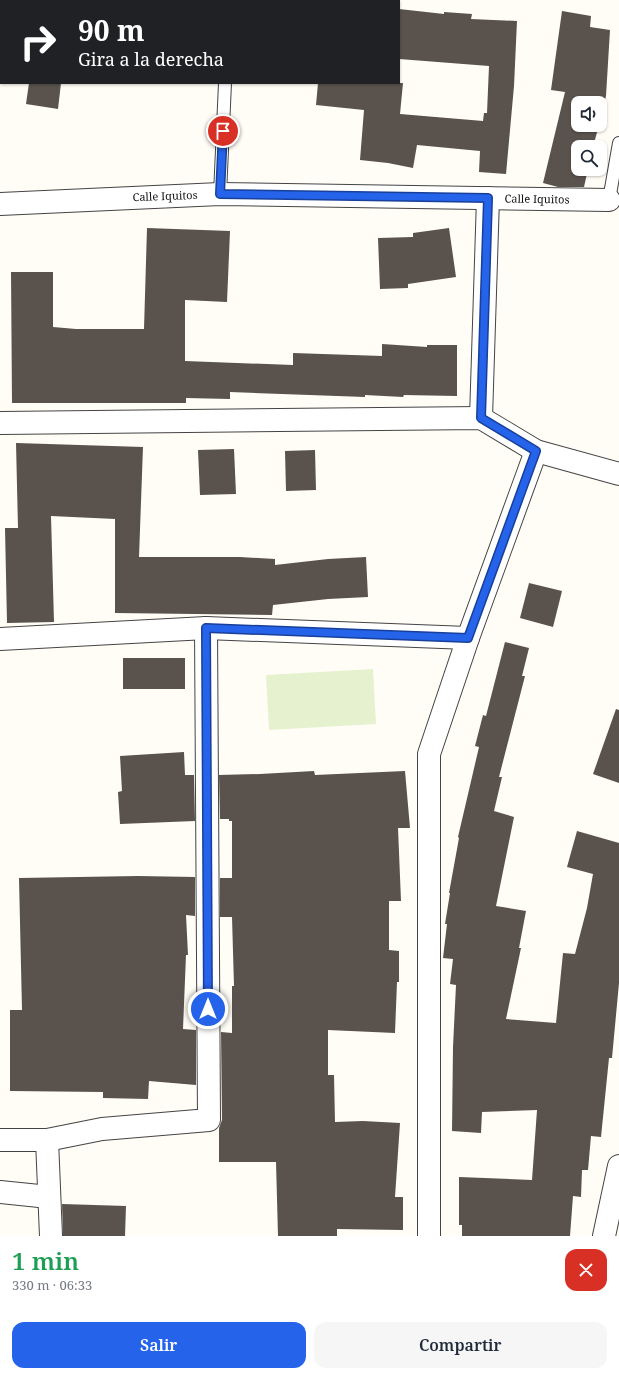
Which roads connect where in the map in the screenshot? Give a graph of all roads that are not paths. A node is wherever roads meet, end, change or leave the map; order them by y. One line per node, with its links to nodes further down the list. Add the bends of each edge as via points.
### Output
1 (225, 84): 3 (lane)
2 (619, 143): 5 (lane, Calle Iquitos)
3 (220, 194): 4 (street, Calle Iquitos); 6 (street, Calle Iquitos)
4 (488, 198): 5 (street, Calle Iquitos); 7 (street)
5 (609, 200)
6 (0, 204)
7 (481, 418): 8 (street); 9 (street)
8 (0, 422)
9 (536, 451): 10 (street); 12 (street)
10 (619, 474)
11 (206, 628): 12 (street); 13 (street); 15 (street, via 209,1120 102,1129)
12 (468, 638): 20 (street, via 429,754)
13 (0, 639)
14 (0, 1140): 15 (street)
15 (47, 1140): 18 (street)
16 (619, 1166): 21 (street)
17 (0, 1192): 18 (street)
18 (49, 1197): 19 (street)
19 (51, 1236)
20 (429, 1236)
21 (604, 1236)

